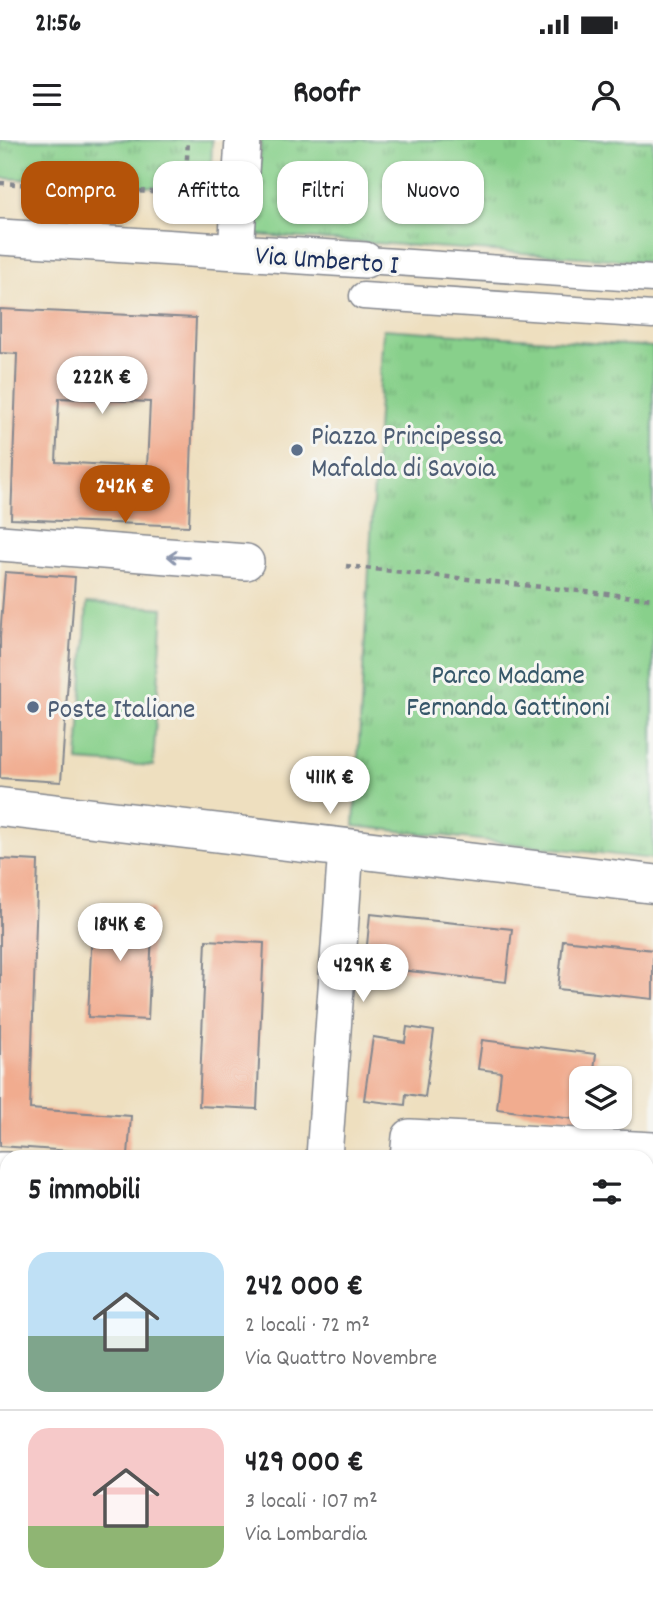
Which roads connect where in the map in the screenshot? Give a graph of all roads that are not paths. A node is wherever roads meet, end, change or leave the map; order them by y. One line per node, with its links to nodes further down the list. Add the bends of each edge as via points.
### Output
1 (243, 140): 3 (street)
2 (0, 237): 3 (street, Via Umberto I)
3 (236, 252): 4 (street, Via Umberto I)
4 (365, 260): 5 (street, Via Umberto I)
5 (653, 279)
6 (363, 296): 7 (street, Via Umberto I)
7 (653, 315)
8 (0, 543): 9 (street, one-way to 8)
9 (246, 562)
10 (0, 807): 11 (street)
11 (346, 848): 12 (street); 13 (street)
12 (653, 884)
13 (324, 1150)
14 (409, 1150): 15 (street, via 410,1138)
15 (653, 1150)

